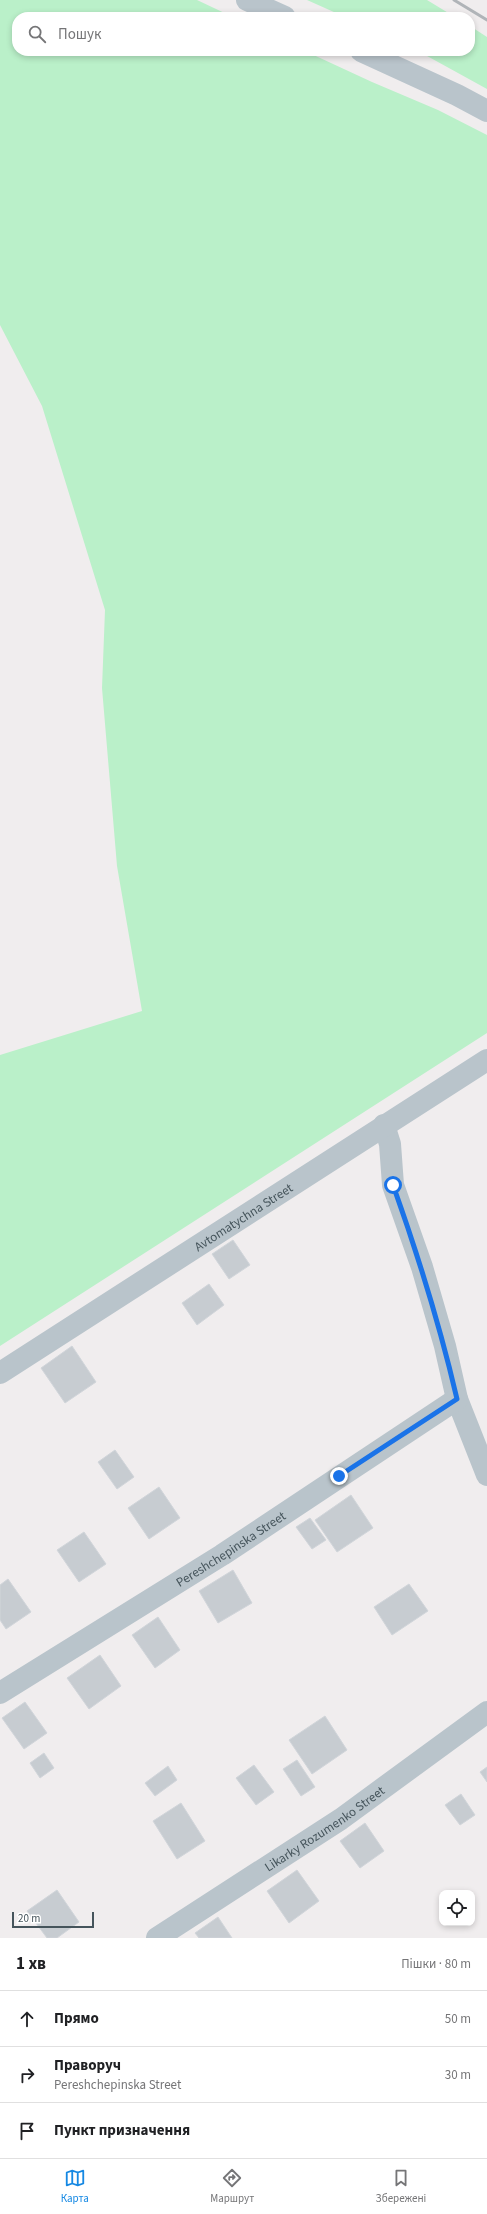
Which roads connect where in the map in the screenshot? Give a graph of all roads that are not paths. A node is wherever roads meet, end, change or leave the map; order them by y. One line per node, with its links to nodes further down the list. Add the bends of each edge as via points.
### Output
1 (247, 0): 2 (street)
2 (274, 12)
3 (372, 56): 4 (street, via 458,94)
4 (487, 111)
5 (487, 1060): 6 (street, Avtomatychna Street)
6 (384, 1125): 7 (street, Avtomatychna Street); 8 (street, via 390,1144 393,1185 422,1268 445,1346)
7 (0, 1373)
8 (457, 1399): 9 (street); 10 (street, Pereshchepinska Street, via 222,1555)
9 (487, 1475)
10 (0, 1693)
11 (487, 1712): 12 (street, Likarky Rozumenko Street, via 342,1819)
12 (157, 1938)

